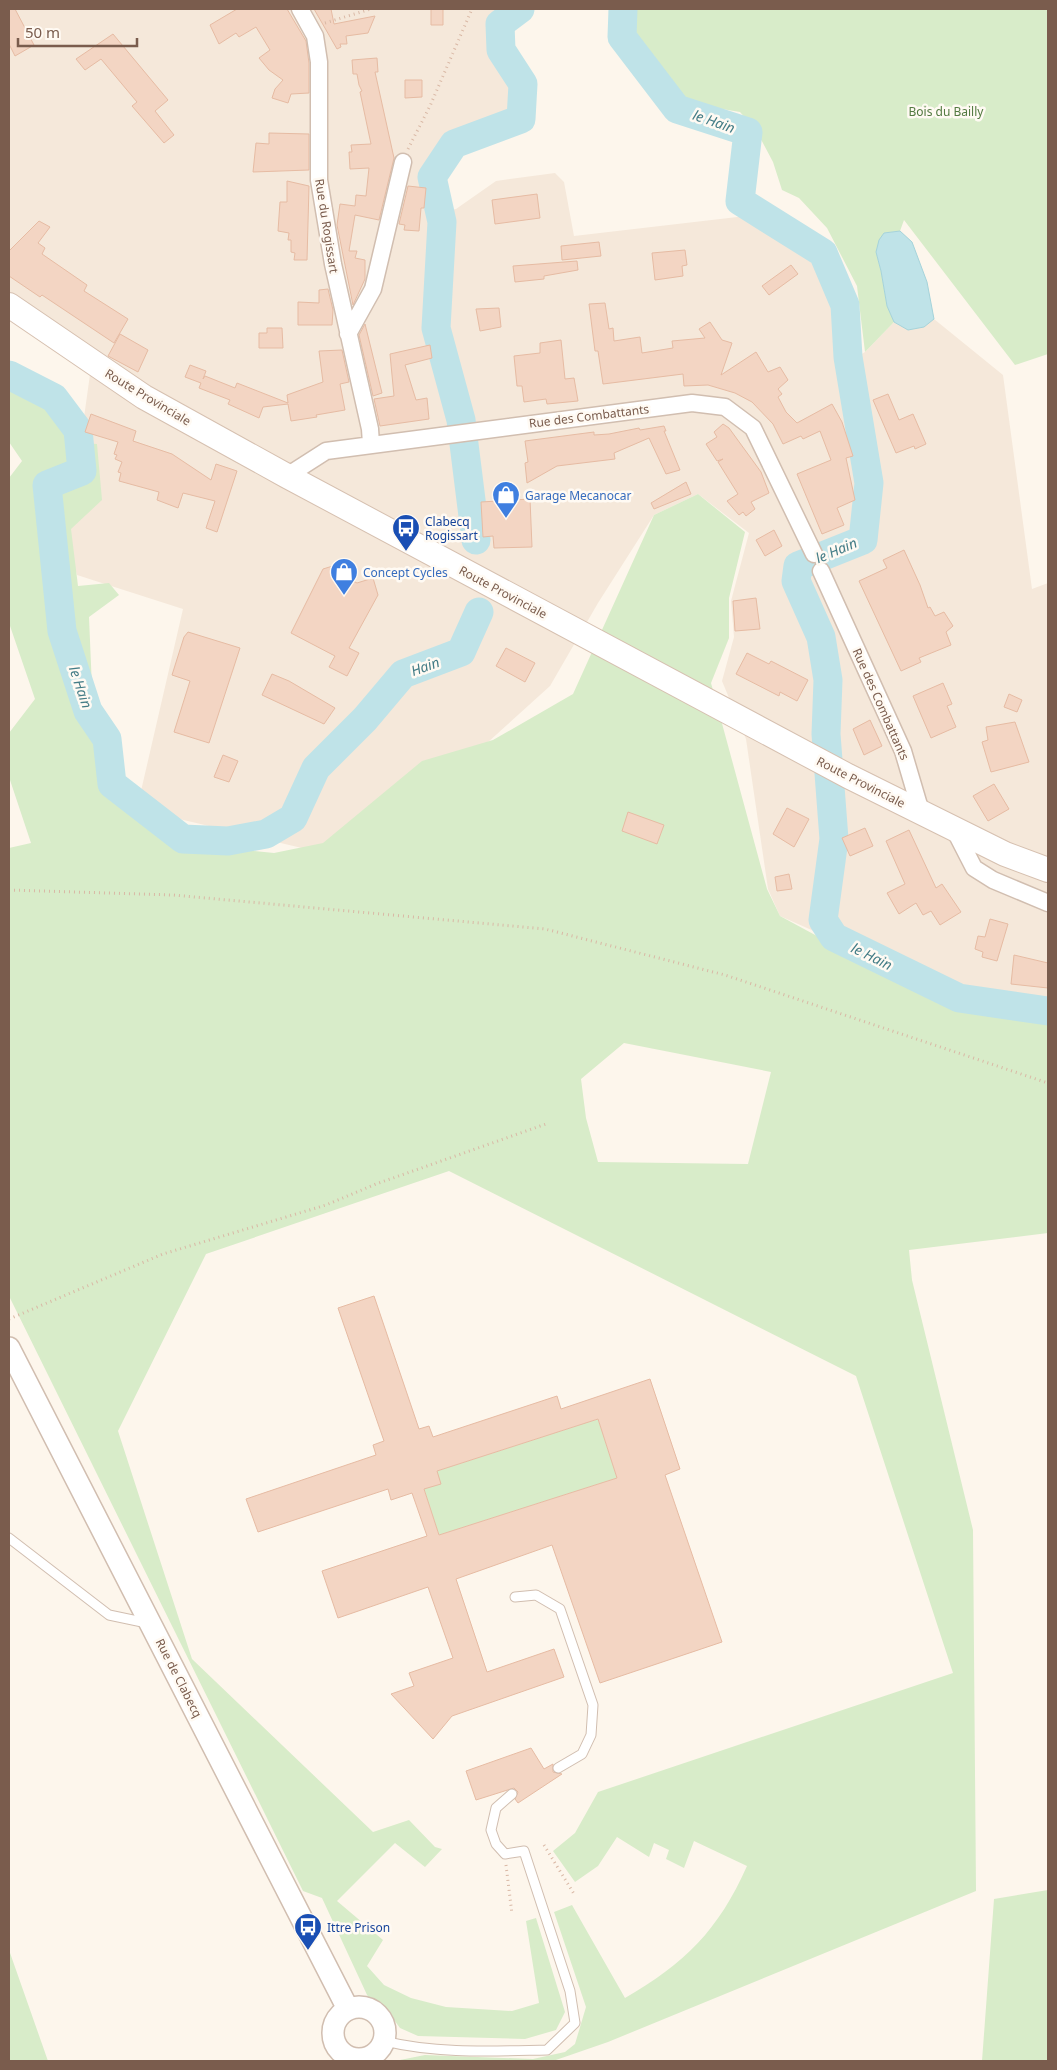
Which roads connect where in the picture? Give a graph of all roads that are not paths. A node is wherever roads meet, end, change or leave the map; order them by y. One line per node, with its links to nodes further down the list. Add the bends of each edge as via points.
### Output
1 (300, 9): 4 (street, Rue du Rogissart, via 315,36 319,62 319,180)
2 (403, 162): 4 (street, via 372,289)
3 (9, 306): 6 (main road, Route Provinciale, via 144,396)
4 (348, 334): 5 (street, Rue du Rogissart)
5 (371, 444): 6 (street, Rue des Combattants, via 326,451); 7 (street, Rue des Combattants, via 692,403 725,407 753,428)
6 (286, 476): 9 (main road, Route Provinciale)
7 (814, 554)
8 (821, 571): 9 (street, Rue des Combattants, via 903,751)
9 (921, 812): 10 (main road, Route Provinciale)
10 (955, 831): 11 (main road, Route Provinciale); 12 (street, via 974,868 993,880)
11 (1048, 870)
12 (1048, 903)
13 (9, 1348): 16 (street, Rue de Clabecq)
14 (9, 1538): 16 (lane, via 109,1615)
15 (515, 1597): 17 (lane, via 536,1595 560,1609 593,1705 591,1735 582,1754)
16 (152, 1624): 19 (street, Rue de Clabecq)
17 (558, 1768)
18 (512, 1794): 20 (lane, via 496,1808 491,1830 496,1844 505,1854 524,1851 570,1991 575,2023 546,2050 477,2051 406,2046)
19 (348, 2009): 20 (street, via 358,2006 377,2013 386,2031); 21 (street, via 336,2021 334,2038 343,2053)
20 (384, 2041): 21 (street)
21 (369, 2059)

